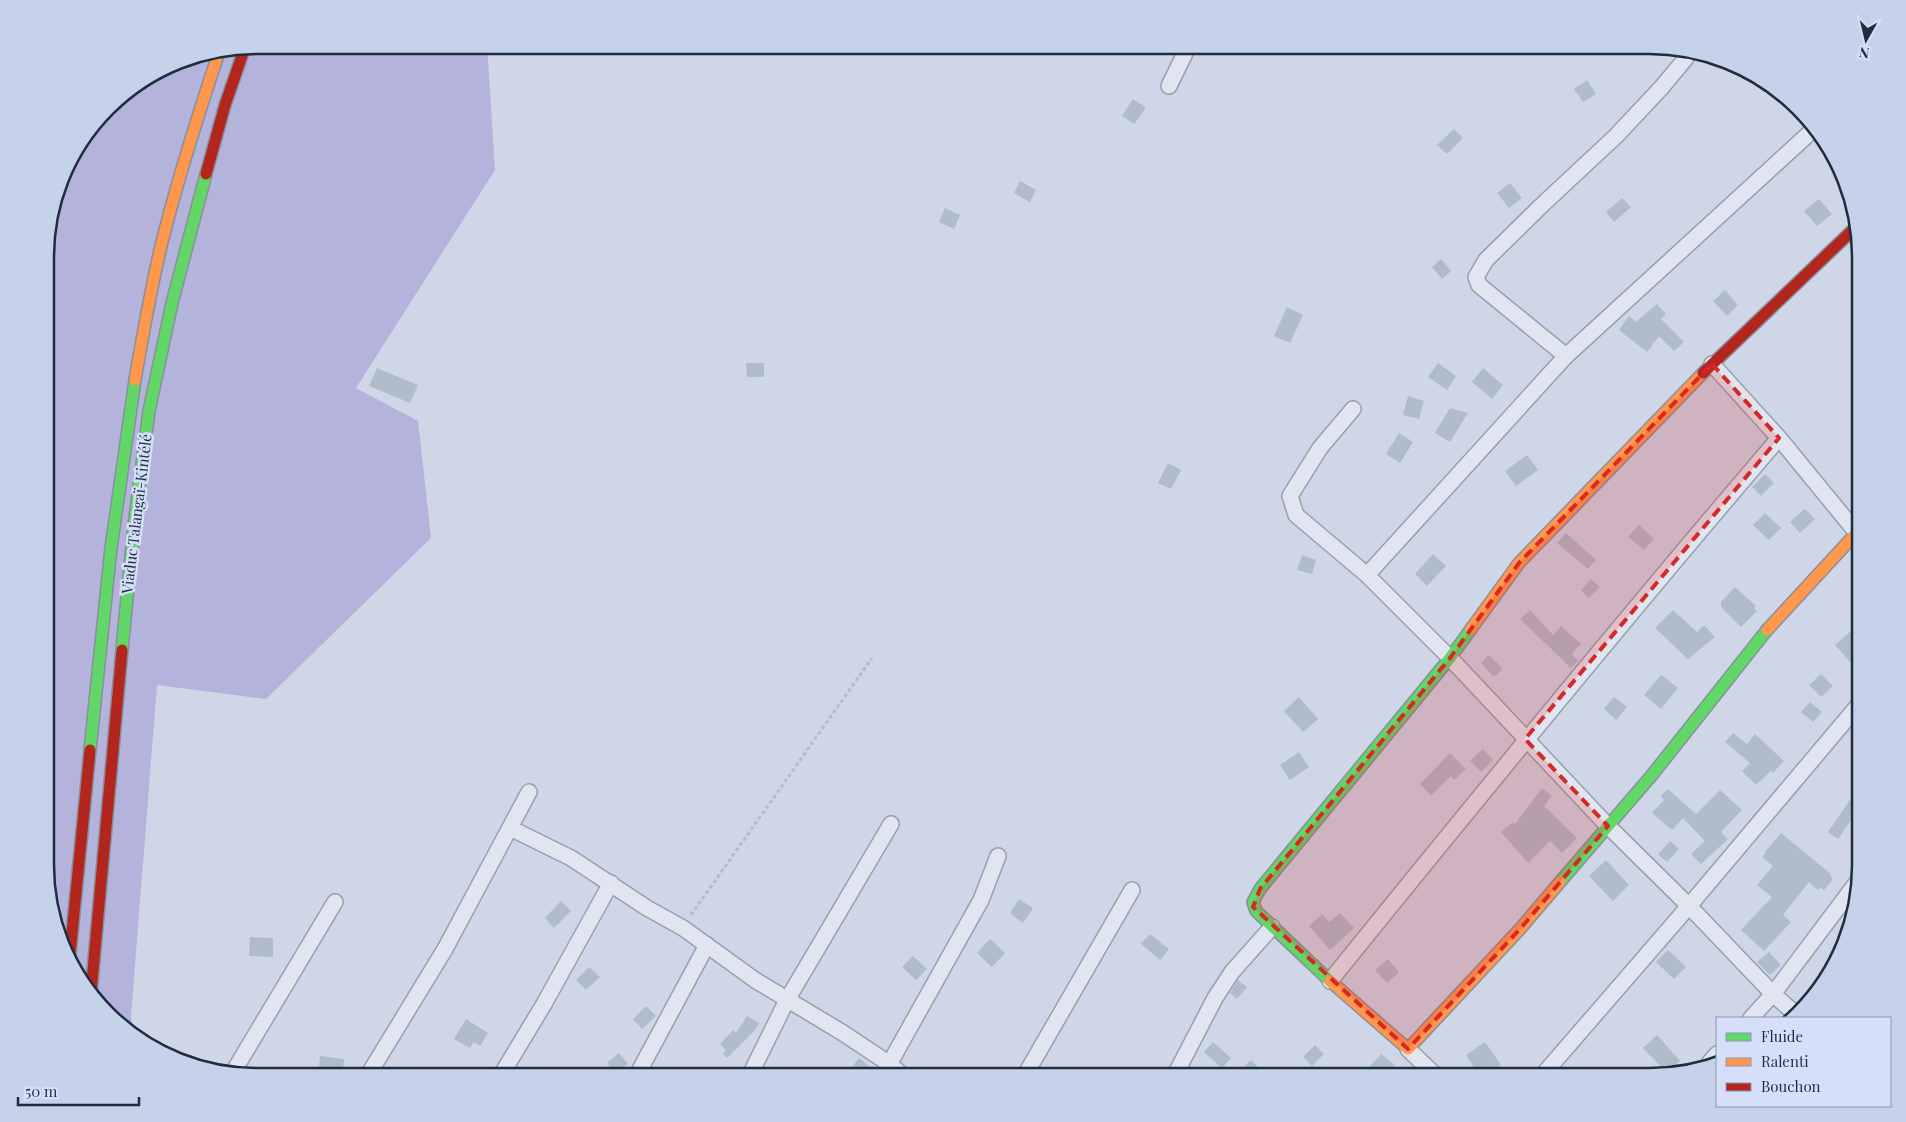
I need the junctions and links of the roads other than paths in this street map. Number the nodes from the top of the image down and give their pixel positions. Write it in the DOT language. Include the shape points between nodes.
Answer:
graph roads {
  1 [pos="243,54"];
  2 [pos="1185,54"];
  3 [pos="217,58"];
  4 [pos="1686,58"];
  5 [pos="1169,86"];
  6 [pos="1810,133"];
  7 [pos="1851,232"];
  8 [pos="1566,356"];
  9 [pos="1712,364"];
  10 [pos="1353,409"];
  11 [pos="1779,438"];
  12 [pos="1852,525"];
  13 [pos="1852,540"];
  14 [pos="1367,575"];
  15 [pos="1450,658"];
  16 [pos="1852,712"];
  17 [pos="1525,739"];
  18 [pos="529,792"];
  19 [pos="891,824"];
  20 [pos="1608,826"];
  21 [pos="510,828"];
  22 [pos="998,856"];
  23 [pos="611,883"];
  24 [pos="1851,889"];
  25 [pos="1132,890"];
  26 [pos="335,902"];
  27 [pos="1689,906"];
  28 [pos="1272,927"];
  29 [pos="707,945"];
  30 [pos="71,946"];
  31 [pos="1330,981"];
  32 [pos="92,983"];
  33 [pos="1774,994"];
  34 [pos="787,1000"];
  35 [pos="1792,1010"];
  36 [pos="1752,1017"];
  37 [pos="1408,1050"];
  38 [pos="888,1063"];
  39 [pos="236,1067"];
  40 [pos="372,1068"];
  41 [pos="505,1068"];
  42 [pos="641,1068"];
  43 [pos="753,1068"];
  44 [pos="886,1068"];
  45 [pos="894,1068"];
  46 [pos="1029,1068"];
  47 [pos="1179,1068"];
  48 [pos="1427,1068"];
  49 [pos="1549,1068"];
  1 -- 32 [label="main road, Viaduc Talangaï-Kintélé" via="195,212 149,411 134,525"];
  2 -- 5 [label="street"];
  3 -- 30 [label="main road, Viaduc Talangaï-Kintélé" via="203,98 148,303 130,407 104,594"];
  4 -- 8 [label="street" via="1616,136 1486,260 1476,277 1480,285"];
  6 -- 8 [label="street"];
  7 -- 9 [label="main road"];
  8 -- 14 [label="street"];
  9 -- 11 [label="street"];
  9 -- 15 [label="main road" via="1519,564"];
  10 -- 14 [label="street" via="1320,448 1290,496 1296,515"];
  11 -- 12 [label="street"];
  11 -- 17 [label="street"];
  13 -- 20 [label="main road" via="1775,620 1652,776"];
  14 -- 15 [label="street"];
  15 -- 17 [label="street"];
  15 -- 28 [label="main road" via="1255,896 1253,907"];
  16 -- 27 [label="street"];
  17 -- 20 [label="street"];
  17 -- 31 [label="street"];
  18 -- 21 [label="street"];
  19 -- 34 [label="street"];
  20 -- 27 [label="street"];
  20 -- 37 [label="main road" via="1520,929"];
  21 -- 23 [label="street" via="571,858"];
  21 -- 40 [label="street" via="445,949"];
  22 -- 38 [label="street" via="981,900"];
  23 -- 29 [label="street"];
  23 -- 41 [label="street"];
  24 -- 33 [label="street"];
  25 -- 46 [label="street"];
  26 -- 39 [label="street"];
  27 -- 33 [label="street"];
  27 -- 49 [label="street"];
  28 -- 31 [label="main road"];
  28 -- 47 [label="street" via="1232,972"];
  29 -- 34 [label="street"];
  29 -- 42 [label="street"];
  31 -- 37 [label="main road"];
  33 -- 35 [label="street"];
  33 -- 36 [label="street"];
  34 -- 38 [label="street" via="844,1032"];
  34 -- 43 [label="street"];
  37 -- 48 [label="street"];
  38 -- 44 [label="street"];
  38 -- 45 [label="street"];
}
